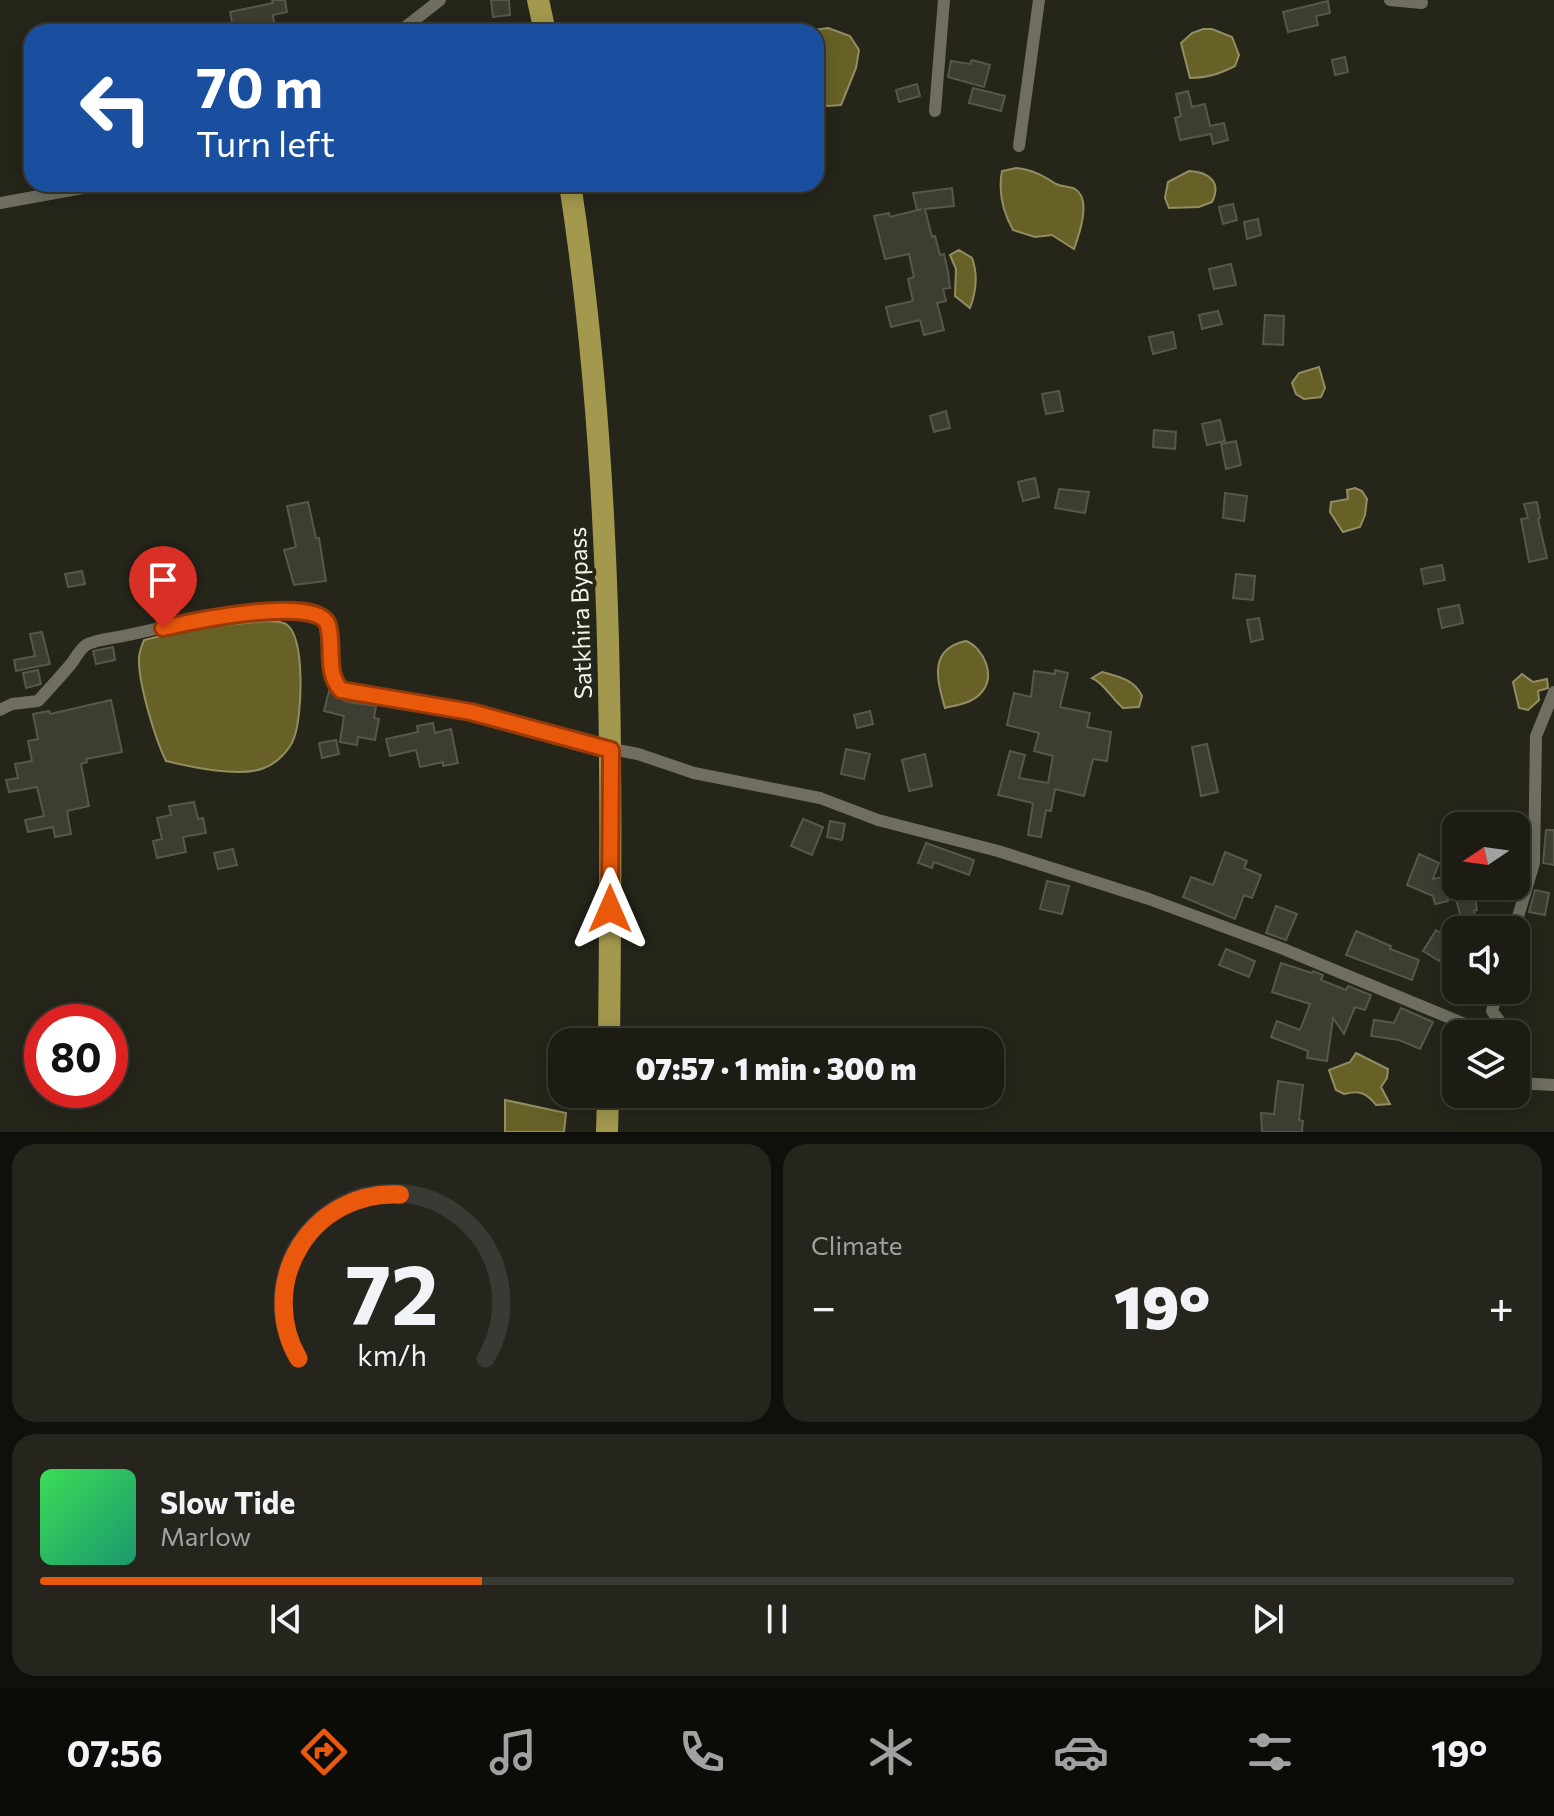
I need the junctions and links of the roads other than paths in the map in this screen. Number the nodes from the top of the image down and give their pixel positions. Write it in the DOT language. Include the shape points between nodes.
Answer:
graph roads {
  1 [pos="440,0"];
  2 [pos="538,0"];
  3 [pos="944,0"];
  4 [pos="1039,0"];
  5 [pos="1390,0"];
  6 [pos="1422,3"];
  7 [pos="409,24"];
  8 [pos="543,24"];
  9 [pos="935,111"];
  10 [pos="1019,146"];
  11 [pos="61,192"];
  12 [pos="571,192"];
  13 [pos="0,203"];
  14 [pos="1554,692"];
  15 [pos="0,710"];
  16 [pos="611,750"];
  17 [pos="1518,916"];
  18 [pos="1455,1020"];
  19 [pos="609,1028"];
  20 [pos="1530,1084"];
  21 [pos="1554,1085"];
  22 [pos="608,1108"];
  23 [pos="607,1132"];
  1 -- 7 [label="street"];
  2 -- 8 [label="highway"];
  3 -- 9 [label="street"];
  4 -- 10 [label="street"];
  5 -- 6 [label="street"];
  11 -- 13 [label="street"];
  12 -- 16 [label="highway, Satkhira Bypass" via="601,458"];
  14 -- 17 [label="street" via="1536,736 1534,863"];
  15 -- 16 [label="street" via="38,701 87,644 213,617 298,611 326,620 331,670 341,690 471,712"];
  16 -- 18 [label="street" via="820,798 878,820 1149,899"];
  16 -- 19 [label="highway, Satkhira Bypass"];
  20 -- 21 [label="street"];
  22 -- 23 [label="highway"];
}
